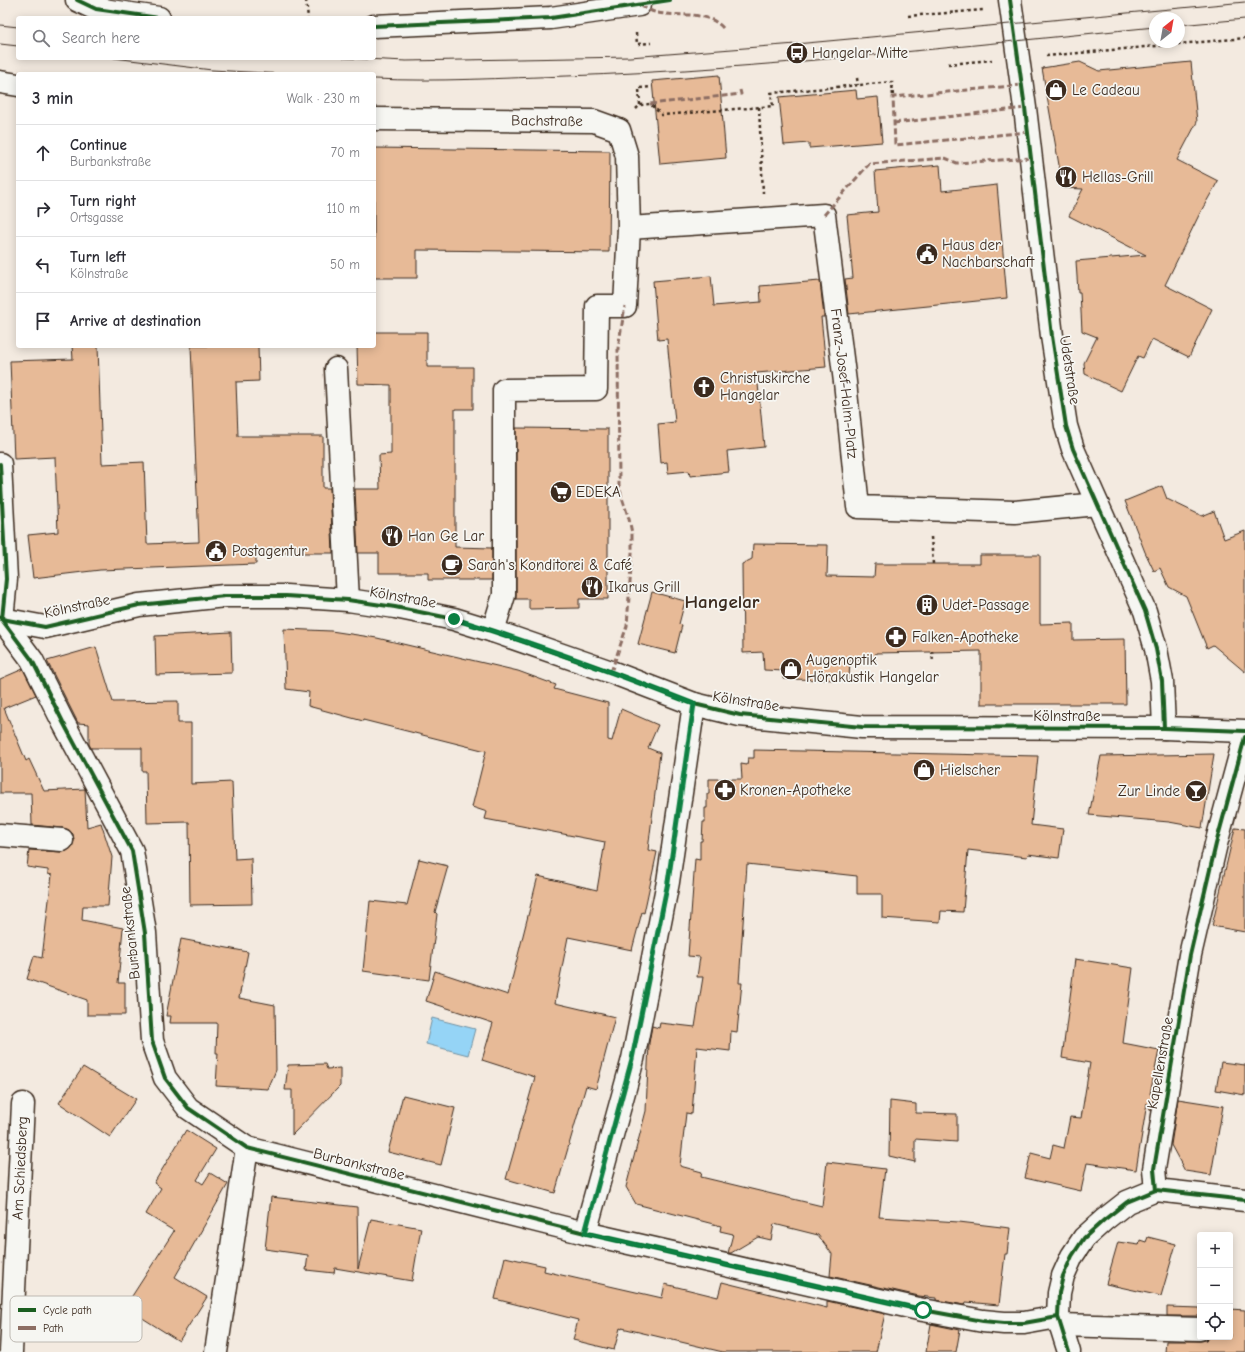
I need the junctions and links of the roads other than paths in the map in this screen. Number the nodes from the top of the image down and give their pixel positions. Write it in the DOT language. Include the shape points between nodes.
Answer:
graph roads {
  1 [pos="77,0"];
  2 [pos="1010,0"];
  3 [pos="639,5"];
  4 [pos="143,16"];
  5 [pos="376,26"];
  6 [pos="0,82"];
  7 [pos="16,85"];
  8 [pos="376,119"];
  9 [pos="629,228"];
  10 [pos="336,369"];
  11 [pos="0,464"];
  12 [pos="1097,504"];
  13 [pos="348,600"];
  14 [pos="1,619"];
  15 [pos="493,631"];
  16 [pos="694,704"];
  17 [pos="1164,728"];
  18 [pos="1245,731"];
  19 [pos="1245,737"];
  20 [pos="0,835"];
  21 [pos="62,840"];
  22 [pos="23,1104"];
  23 [pos="247,1148"];
  24 [pos="1156,1190"];
  25 [pos="1245,1200"];
  26 [pos="585,1233"];
  27 [pos="14,1296"];
  28 [pos="1059,1321"];
  29 [pos="1197,1329"];
  30 [pos="11,1342"];
  31 [pos="11,1352"];
  32 [pos="216,1352"];
  33 [pos="1069,1352"];
  1 -- 4 [label="street" via="96,10"];
  2 -- 12 [label="street, Udetstraße" via="1052,336 1066,426"];
  3 -- 5 [label="street" via="551,18"];
  6 -- 7 [label="street"];
  8 -- 9 [label="street, Bachstraße" via="594,121 619,130 627,156"];
  9 -- 12 [label="street, Franz-Josef-Halm-Platz" via="824,215 858,507 1015,512"];
  9 -- 15 [label="street" via="625,306 597,306 596,389 504,390 504,595"];
  10 -- 13 [label="street"];
  11 -- 14 [label="street" via="6,579"];
  12 -- 17 [label="street, Udetstraße" via="1145,611 1162,682"];
  13 -- 14 [label="street, Kölnstraße" via="225,596 139,605 45,628"];
  13 -- 15 [label="street, Kölnstraße" via="446,617"];
  14 -- 23 [label="street, Burbankstraße" via="32,660 132,851 145,933 152,1041 165,1078 188,1108"];
  15 -- 16 [label="street, Kölnstraße"];
  16 -- 17 [label="street, Kölnstraße" via="740,715 862,727"];
  16 -- 26 [label="street" via="668,882 634,1052"];
  17 -- 18 [label="street, Kölnstraße"];
  19 -- 24 [label="street, Kapellenstraße" via="1190,955 1154,1169"];
  20 -- 21 [label="street"];
  22 -- 27 [label="street, Am Schiedsberg"];
  23 -- 26 [label="street, Burbankstraße"];
  23 -- 32 [label="street"];
  24 -- 25 [label="street"];
  24 -- 28 [label="street" via="1128,1202 1084,1238 1063,1276 1059,1293"];
  26 -- 28 [label="street, Burbankstraße" via="983,1321"];
  28 -- 29 [label="street, Burbankstraße"];
  28 -- 33 [label="street"];
  30 -- 31 [label="street, Am Schiedsberg"];
}
